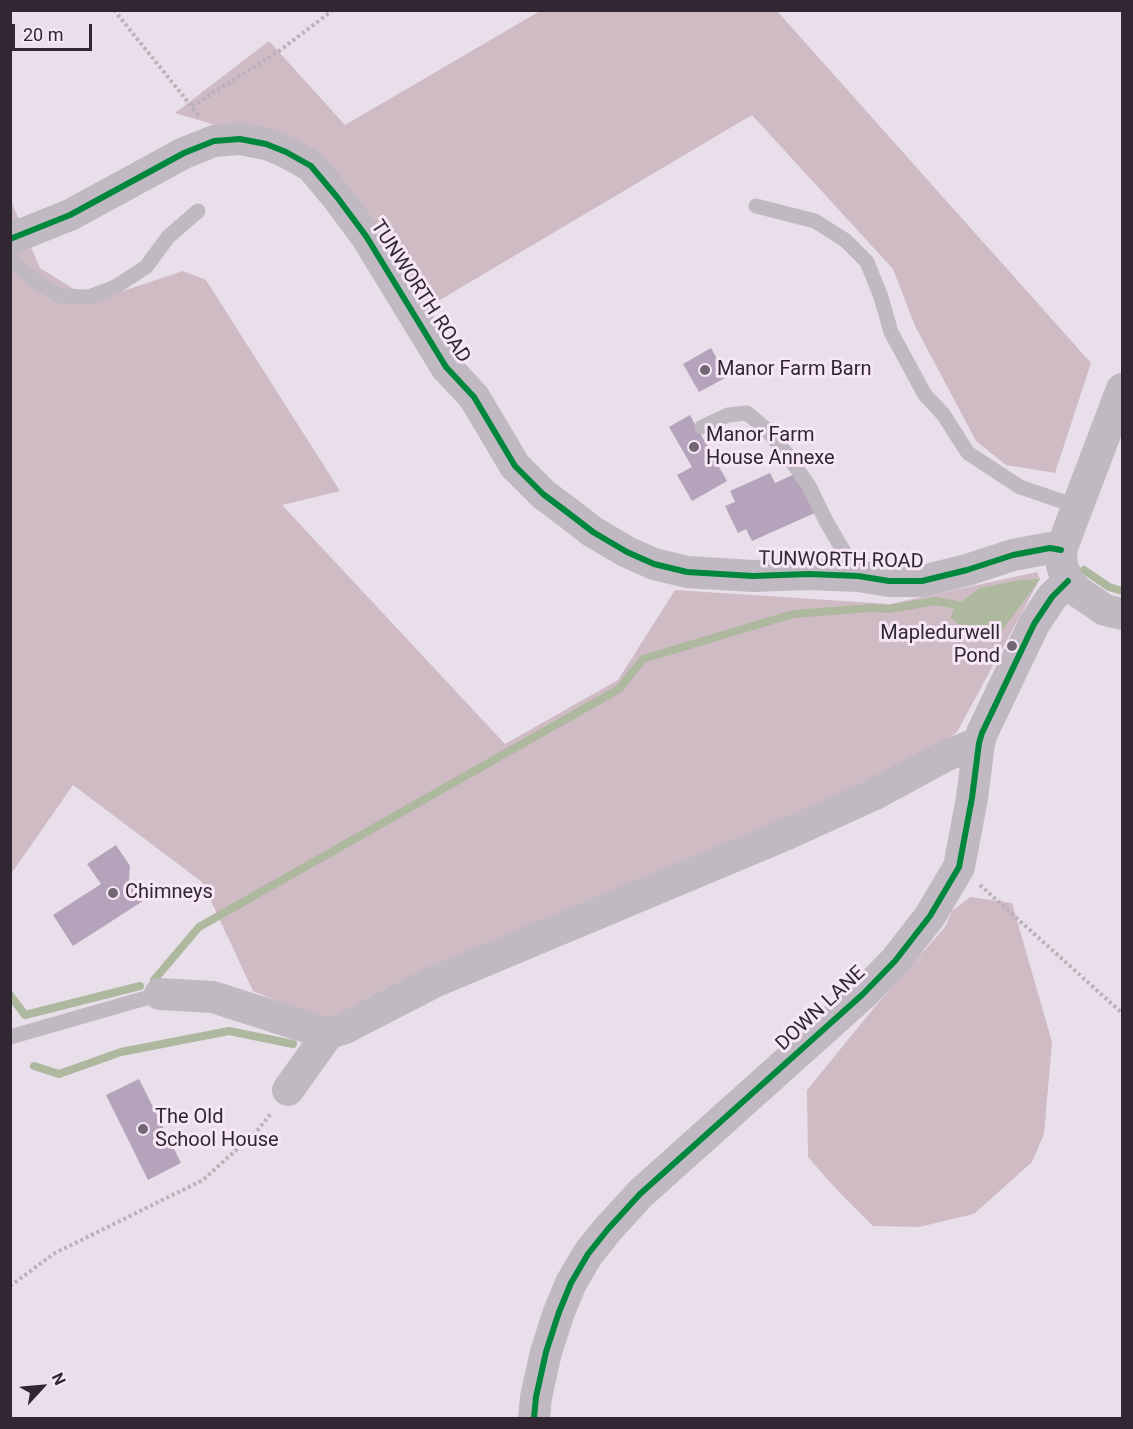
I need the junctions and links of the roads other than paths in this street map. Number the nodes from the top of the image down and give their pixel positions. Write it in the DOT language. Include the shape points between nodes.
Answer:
graph roads {
  1 [pos="756,206"];
  2 [pos="198,211"];
  3 [pos="10,239"];
  4 [pos="10,258"];
  5 [pos="1122,389"];
  6 [pos="702,427"];
  7 [pos="1076,506"];
  8 [pos="1060,550"];
  9 [pos="858,576"];
  10 [pos="1068,581"];
  11 [pos="1122,614"];
  12 [pos="979,743"];
  13 [pos="160,994"];
  14 [pos="328,1034"];
  15 [pos="10,1037"];
  16 [pos="288,1090"];
  17 [pos="534,1419"];
  1 -- 7 [label="lane" via="815,221 845,240 867,262 891,332 925,394 969,453 1020,487"];
  2 -- 4 [label="lane" via="168,237 146,267 115,287 89,297 60,296 34,281"];
  3 -- 9 [label="street, TUNWORTH ROAD" via="70,215 184,153 214,141 240,139 266,144 311,166 366,236 446,367 474,397 515,466 543,494 593,532 654,564 687,572"];
  5 -- 7 [label="street"];
  6 -- 9 [label="lane" via="728,415 747,413 765,428 809,486"];
  7 -- 8 [label="street"];
  8 -- 9 [label="street, TUNWORTH ROAD" via="1050,548 1012,555 922,581"];
  8 -- 10 [label="street"];
  10 -- 11 [label="street" via="1105,610"];
  10 -- 12 [label="street, DOWN LANE" via="1034,624"];
  12 -- 14 [label="street" via="946,755 797,830 434,982"];
  12 -- 17 [label="street, DOWN LANE" via="959,867 930,916 863,994 640,1194 588,1254 571,1282 549,1342"];
  13 -- 14 [label="street" via="213,997"];
  13 -- 15 [label="lane"];
  14 -- 16 [label="street"];
}
